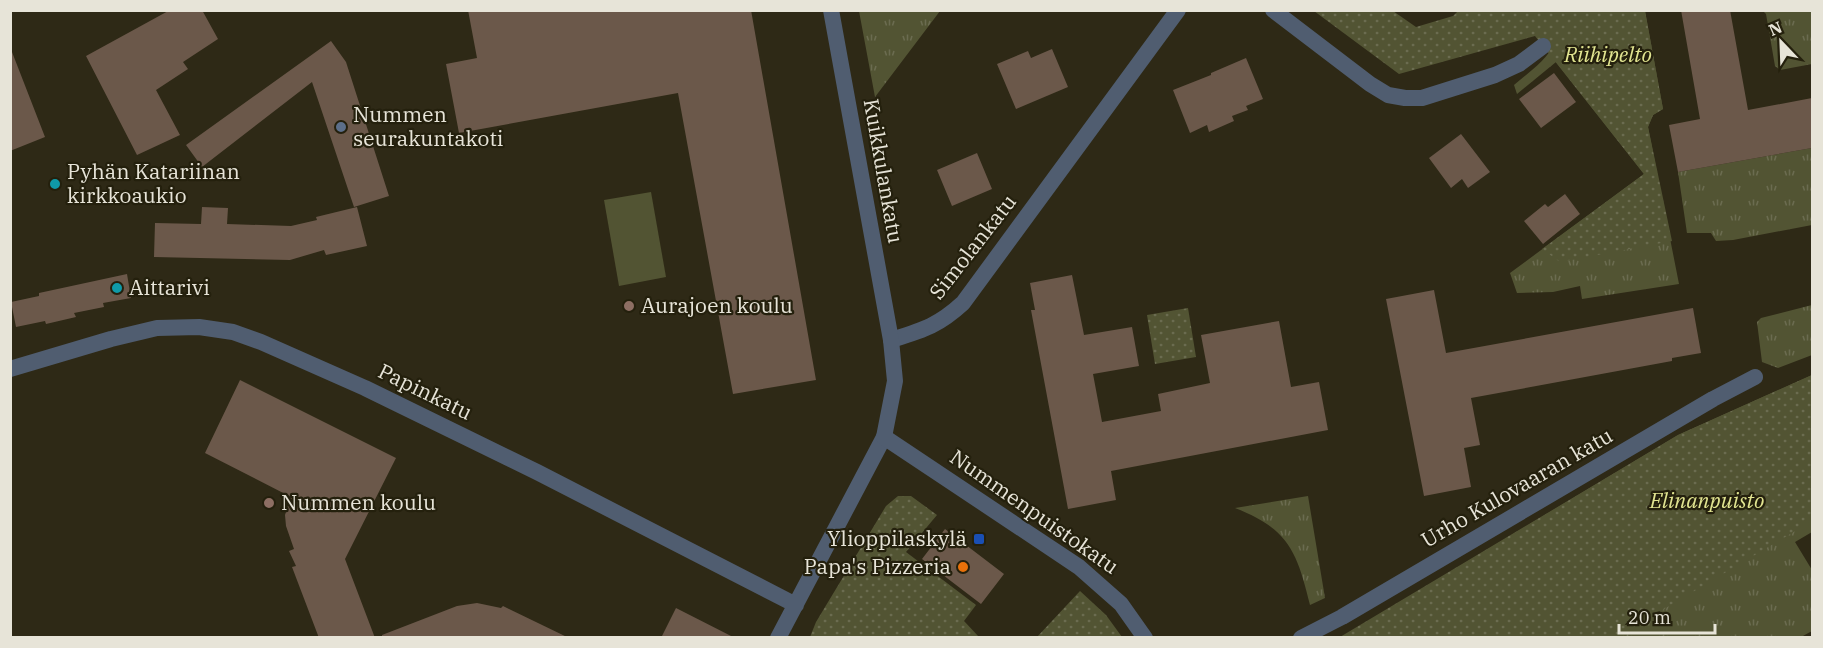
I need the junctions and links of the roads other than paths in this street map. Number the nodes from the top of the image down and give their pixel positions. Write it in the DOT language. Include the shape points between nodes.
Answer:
graph roads {
  1 [pos="831,10"];
  2 [pos="1178,10"];
  3 [pos="1273,10"];
  4 [pos="1543,46"];
  5 [pos="891,340"];
  6 [pos="10,369"];
  7 [pos="1755,377"];
  8 [pos="884,437"];
  9 [pos="796,605"];
  10 [pos="778,638"];
  11 [pos="1145,638"];
  12 [pos="1301,638"];
  1 -- 5 [label="street, Kuikkulankatu"];
  2 -- 5 [label="street, Simolankatu" via="963,303 944,320"];
  3 -- 4 [label="street" via="1370,84 1388,95 1405,98 1422,98 1495,75"];
  5 -- 8 [label="street" via="895,381"];
  6 -- 9 [label="street, Papinkatu" via="157,328 199,327 232,332 376,393"];
  7 -- 12 [label="street, Urho Kulovaaran katu"];
  8 -- 9 [label="street"];
  8 -- 11 [label="street, Nummenpuistokatu" via="1079,567 1122,604"];
  9 -- 10 [label="street"];
}
